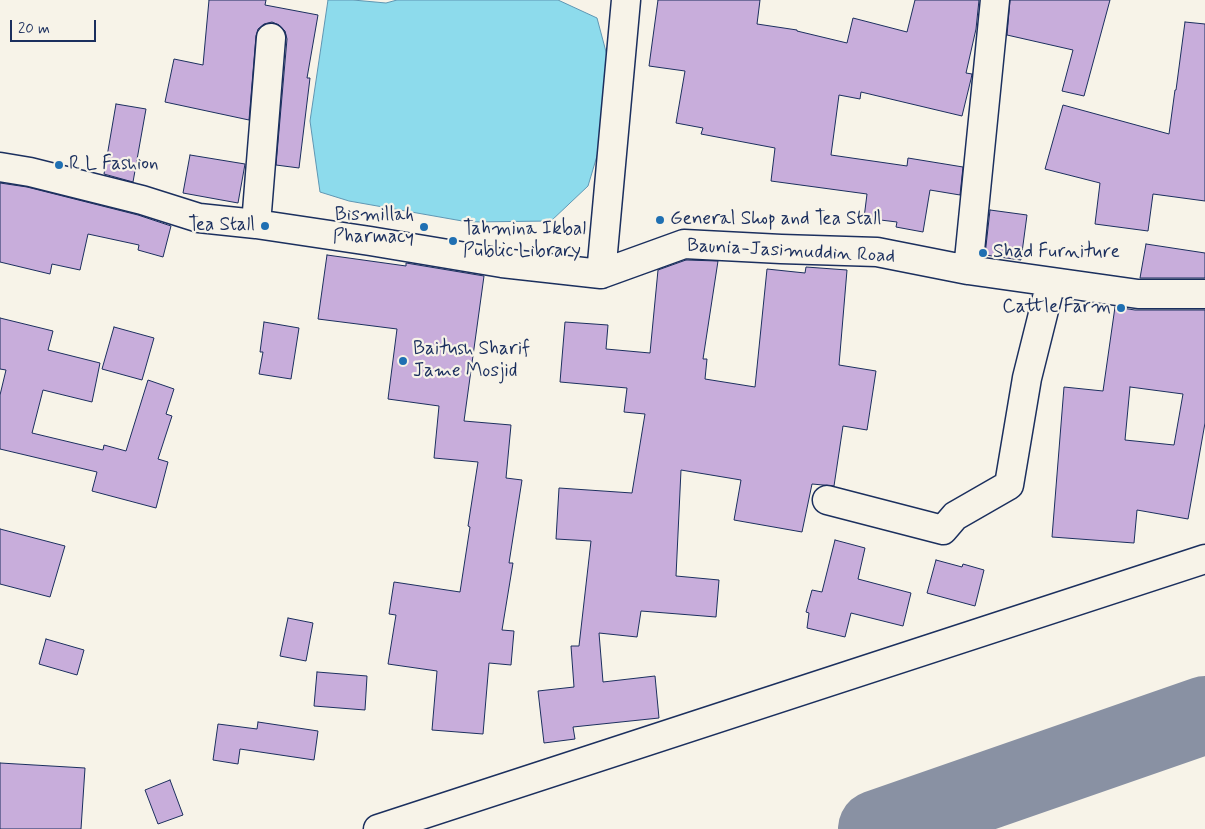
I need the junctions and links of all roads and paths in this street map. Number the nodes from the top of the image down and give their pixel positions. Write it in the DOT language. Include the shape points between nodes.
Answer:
graph roads {
  1 [pos="626,0"];
  2 [pos="995,0"];
  3 [pos="271,38"];
  4 [pos="0,167"];
  5 [pos="256,224"];
  6 [pos="968,270"];
  7 [pos="601,274"];
  8 [pos="1051,282"];
  9 [pos="1205,294"];
  10 [pos="827,500"];
  11 [pos="1205,559"];
  12 [pos="378,829"];
  1 -- 7 [label="street"];
  2 -- 6 [label="street"];
  3 -- 5 [label="street"];
  4 -- 5 [label="street, Baunia-Jasimuddin Road" via="132,197 199,218"];
  5 -- 7 [label="street, Baunia-Jasimuddin Road" via="502,263"];
  6 -- 7 [label="street, Baunia-Jasimuddin Road" via="877,252 684,244"];
  6 -- 8 [label="street, Baunia-Jasimuddin Road"];
  8 -- 9 [label="street, Baunia-Jasimuddin Road" via="1138,294"];
  8 -- 10 [label="street" via="1027,378 1009,485 955,516 943,530"];
  11 -- 12 [label="street"];
}
